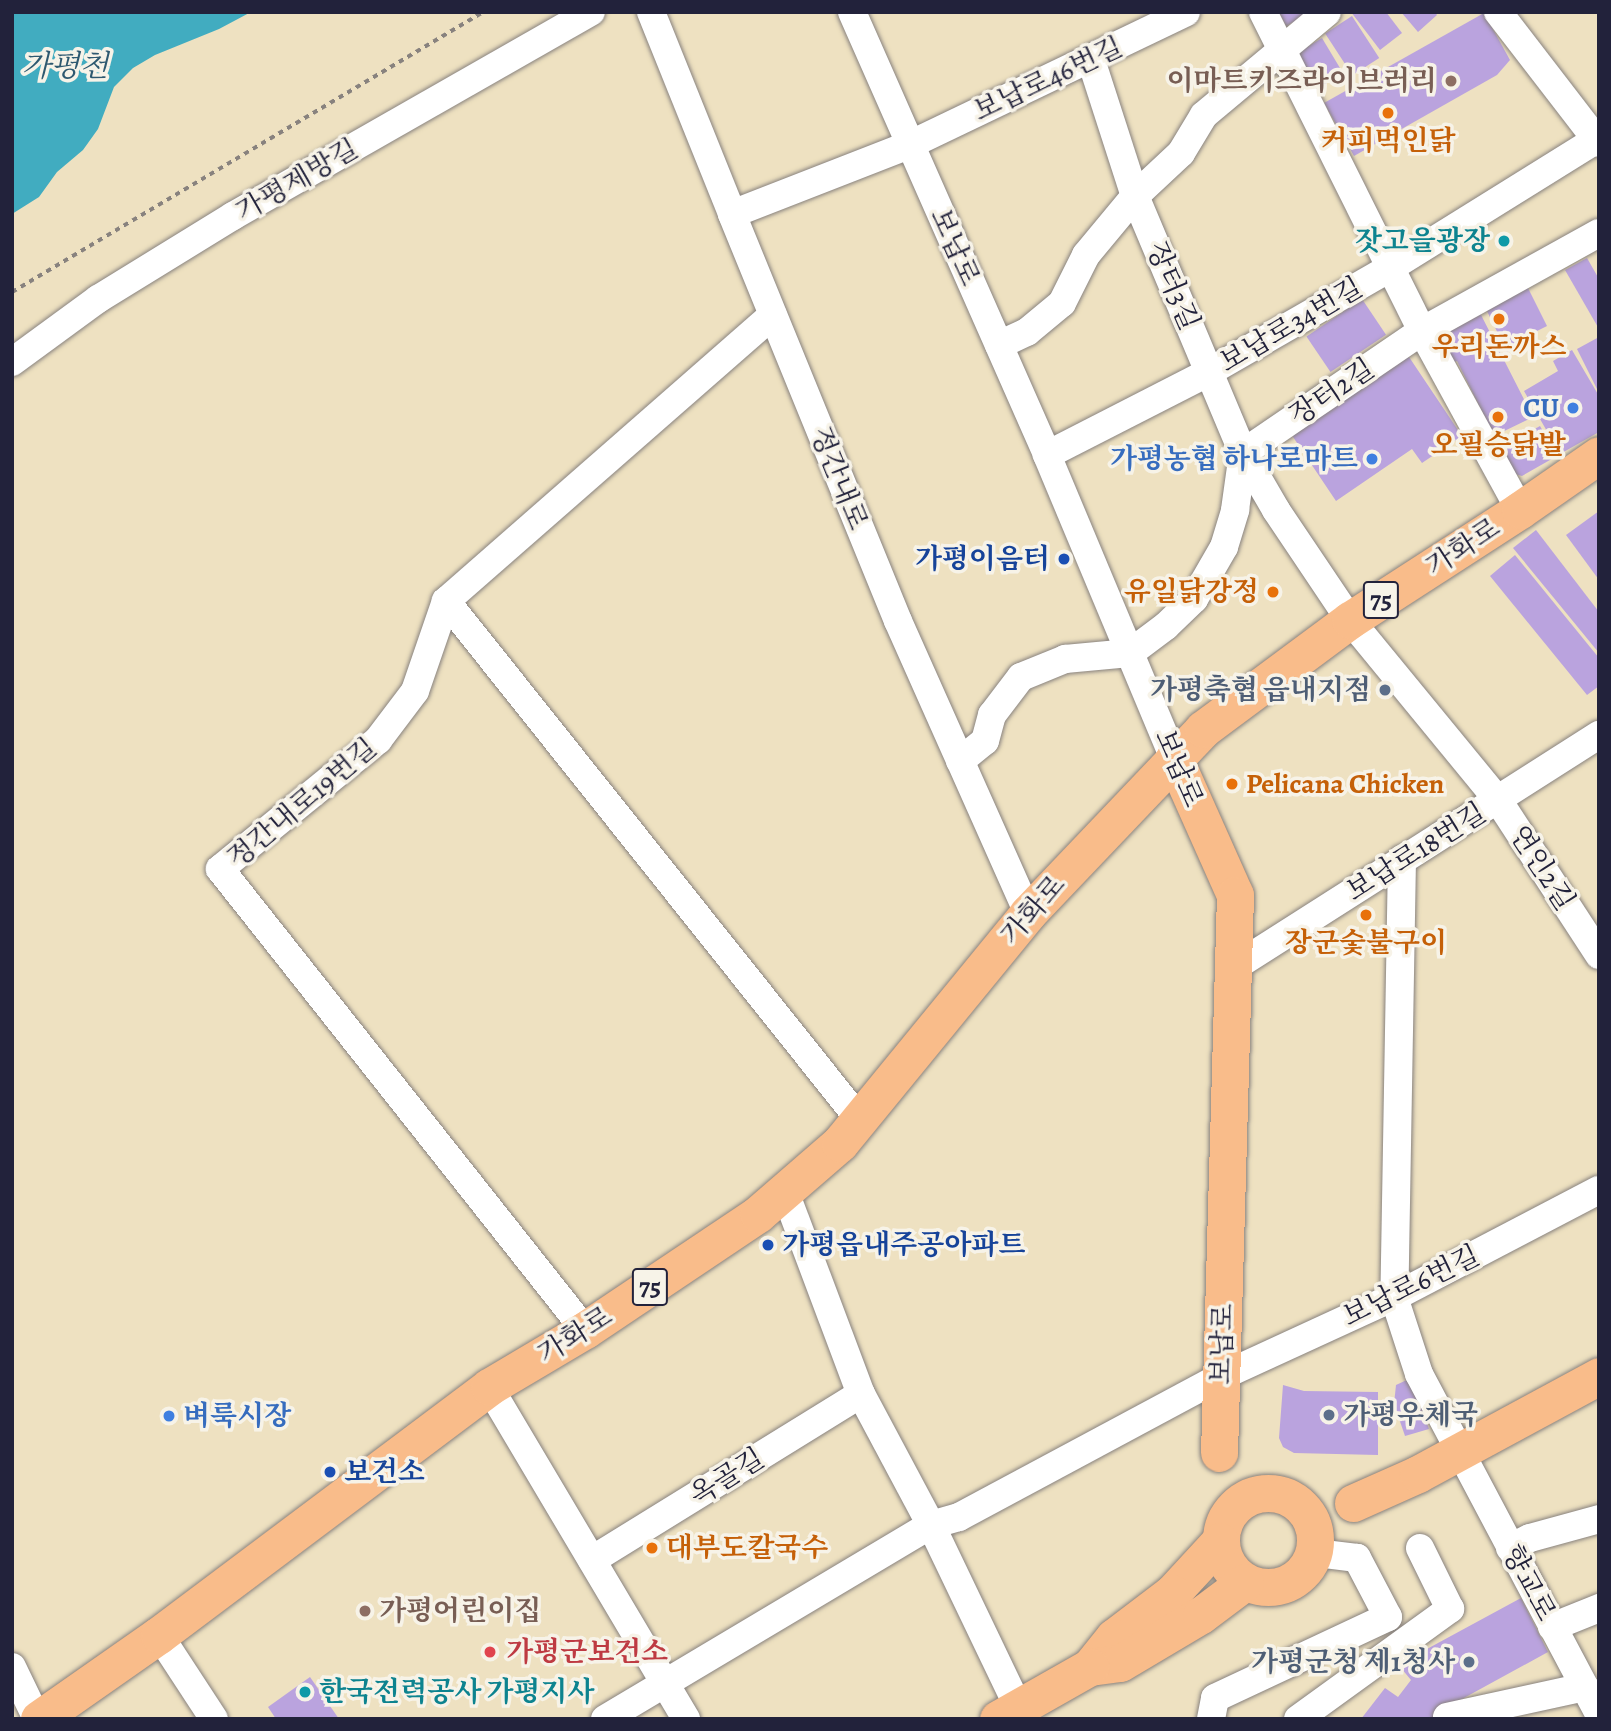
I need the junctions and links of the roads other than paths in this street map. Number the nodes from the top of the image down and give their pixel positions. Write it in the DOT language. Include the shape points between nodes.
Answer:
graph roads {
  1 [pos="591,12"];
  2 [pos="651,12"];
  3 [pos="852,12"];
  4 [pos="1186,12"];
  5 [pos="1263,12"];
  6 [pos="1327,12"];
  7 [pos="1498,12"];
  8 [pos="1283,52"];
  9 [pos="1091,60"];
  10 [pos="1598,140"];
  11 [pos="909,145"];
  12 [pos="1135,197"];
  13 [pos="732,215"];
  14 [pos="1599,233"];
  15 [pos="1390,268"];
  16 [pos="773,315"];
  17 [pos="1422,331"];
  18 [pos="999,345"];
  19 [pos="12,362"];
  20 [pos="1209,372"];
  21 [pos="1243,453"];
  22 [pos="1047,455"];
  23 [pos="1599,455"];
  24 [pos="1520,510"];
  25 [pos="446,601"];
  26 [pos="1350,620"];
  27 [pos="1130,653"];
  28 [pos="1599,735"];
  29 [pos="1174,758"];
  30 [pos="960,761"];
  31 [pos="1498,800"];
  32 [pos="1402,859"];
  33 [pos="1028,913"];
  34 [pos="1599,955"];
  35 [pos="1233,968"];
  36 [pos="859,1119"];
  37 [pos="1599,1190"];
  38 [pos="785,1192"];
  39 [pos="1394,1297"];
  40 [pos="585,1330"];
  41 [pos="1599,1376"];
  42 [pos="1220,1377"];
  43 [pos="489,1387"];
  44 [pos="861,1394"];
  45 [pos="1219,1453"];
  46 [pos="1459,1453"];
  47 [pos="1247,1497"];
  48 [pos="1290,1497"];
  49 [pos="1353,1503"];
  50 [pos="1599,1518"];
  51 [pos="931,1525"];
  52 [pos="1221,1535"];
  53 [pos="1420,1548"];
  54 [pos="1510,1548"];
  55 [pos="592,1560"];
  56 [pos="1313,1561"];
  57 [pos="1245,1582"];
  58 [pos="1599,1608"];
  59 [pos="1388,1617"];
  60 [pos="1552,1627"];
  61 [pos="159,1634"];
  62 [pos="1402,1643"];
  63 [pos="12,1667"];
  64 [pos="1090,1667"];
  65 [pos="666,1682"];
  66 [pos="1584,1687"];
  67 [pos="1599,1714"];
  68 [pos="1013,1715"];
  69 [pos="1447,1717"];
  70 [pos="38,1719"];
  71 [pos="214,1719"];
  72 [pos="606,1719"];
  73 [pos="686,1719"];
  74 [pos="1211,1719"];
  75 [pos="1298,1719"];
  1 -- 19 [label="street, 가평제방길" via="233,216 98,299"];
  2 -- 13 [label="street, 정간내로"];
  3 -- 11 [label="street, 보납로"];
  4 -- 9 [label="street, 보납로46번길"];
  5 -- 8 [label="street"];
  6 -- 8 [label="street"];
  7 -- 10 [label="street"];
  8 -- 12 [label="street, 장터3길" via="1204,115 1181,152"];
  8 -- 15 [label="street"];
  9 -- 11 [label="street, 보납로46번길"];
  9 -- 12 [label="street, 장터3길"];
  10 -- 15 [label="street, 보납로34번길"];
  11 -- 13 [label="street"];
  11 -- 18 [label="street, 보납로"];
  12 -- 18 [label="street, 장터3길" via="1086,255 1062,303 1027,332"];
  12 -- 20 [label="street, 장터3길"];
  13 -- 16 [label="street, 정간내로"];
  14 -- 17 [label="street, 장터2길"];
  15 -- 17 [label="street"];
  15 -- 20 [label="street, 보납로34번길"];
  16 -- 25 [label="street, 정간내로19번길"];
  16 -- 30 [label="street, 정간내로"];
  17 -- 21 [label="street, 장터2길"];
  17 -- 24 [label="street"];
  18 -- 22 [label="street, 보납로"];
  20 -- 21 [label="street, 장터3길"];
  20 -- 22 [label="street, 보납로34번길"];
  21 -- 26 [label="street, 장터3길"];
  21 -- 27 [label="street" via="1235,510 1216,566 1194,599"];
  22 -- 27 [label="street, 보납로"];
  23 -- 24 [label="main road, 가화로 / 75"];
  24 -- 26 [label="main road, 가화로 / 75"];
  25 -- 36 [label="street"];
  25 -- 40 [label="street, 정간내로19번길" via="415,691 378,740 220,869"];
  26 -- 29 [label="main road, 가화로 / 75" via="1203,729"];
  26 -- 31 [label="street, 연인2길"];
  27 -- 29 [label="street, 보납로"];
  27 -- 30 [label="street" via="1065,659 1021,677 992,715 985,741"];
  28 -- 31 [label="street, 보납로18번길"];
  29 -- 33 [label="main road, 가화로 / 75"];
  29 -- 35 [label="main road, 보납로" via="1235,895"];
  30 -- 33 [label="street, 정간내로"];
  31 -- 32 [label="street, 보납로18번길"];
  31 -- 34 [label="street, 연인2길"];
  32 -- 35 [label="street, 보납로18번길"];
  32 -- 39 [label="street, 향교로"];
  33 -- 36 [label="main road, 가화로 / 75"];
  35 -- 42 [label="main road, 보납로"];
  36 -- 38 [label="main road, 가화로 / 75" via="840,1143"];
  37 -- 39 [label="street, 보납로6번길"];
  38 -- 40 [label="main road, 가화로 / 75"];
  38 -- 44 [label="street"];
  39 -- 42 [label="street, 보납로6번길"];
  39 -- 46 [label="street, 향교로" via="1419,1374"];
  40 -- 43 [label="main road, 가화로 / 75"];
  41 -- 46 [label="main road"];
  42 -- 45 [label="main road, 보납로"];
  42 -- 51 [label="street, 보납로6번길" via="959,1517"];
  43 -- 55 [label="street"];
  43 -- 61 [label="main road, 가화로 / 75"];
  44 -- 51 [label="street"];
  44 -- 55 [label="street, 옥골길"];
  45 -- 47 [label="main road"];
  45 -- 52 [label="main road, 보납로"];
  46 -- 49 [label="main road"];
  46 -- 54 [label="street, 향교로"];
  47 -- 48 [label="main road" via="1261,1492"];
  47 -- 52 [label="main road" via="1236,1505"];
  48 -- 49 [label="main road" via="1322,1504"];
  48 -- 56 [label="main road" via="1312,1521 1316,1537"];
  49 -- 56 [label="main road" via="1339,1531"];
  50 -- 54 [label="street"];
  51 -- 65 [label="street"];
  51 -- 68 [label="street"];
  52 -- 57 [label="main road" via="1227,1565"];
  52 -- 64 [label="main road" via="1172,1592 1114,1637"];
  53 -- 62 [label="street" via="1450,1609"];
  54 -- 60 [label="street, 향교로"];
  55 -- 65 [label="street"];
  56 -- 57 [label="main road" via="1279,1587"];
  56 -- 59 [label="street" via="1357,1558"];
  57 -- 64 [label="main road" via="1201,1615 1119,1663"];
  58 -- 60 [label="street"];
  59 -- 62 [label="street"];
  59 -- 74 [label="street" via="1215,1698"];
  60 -- 66 [label="street, 향교로"];
  61 -- 70 [label="main road, 가화로 / 75"];
  61 -- 71 [label="street"];
  62 -- 75 [label="street"];
  63 -- 70 [label="street"];
  64 -- 68 [label="main road"];
  65 -- 72 [label="street"];
  65 -- 73 [label="street"];
  66 -- 67 [label="street, 향교로"];
  66 -- 69 [label="street"];
}
